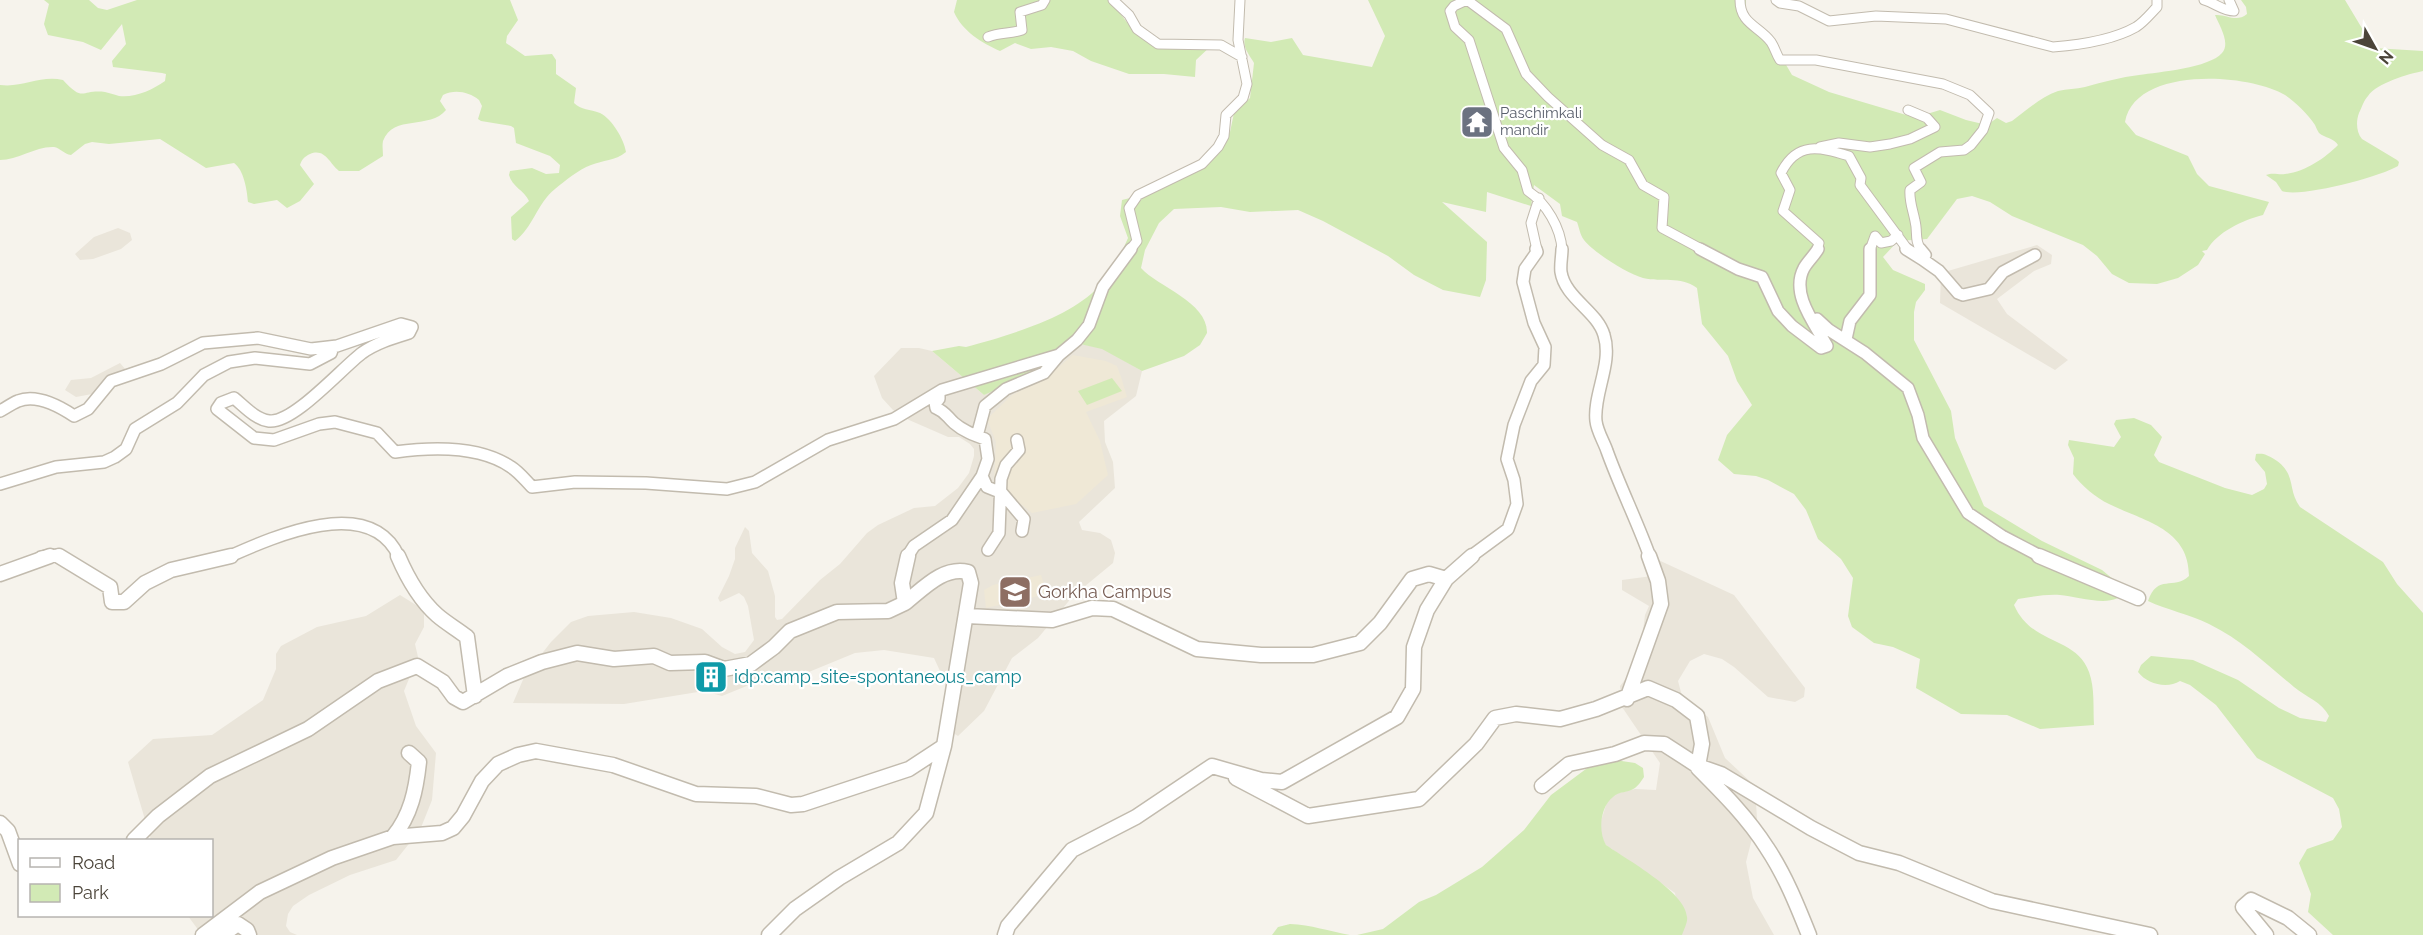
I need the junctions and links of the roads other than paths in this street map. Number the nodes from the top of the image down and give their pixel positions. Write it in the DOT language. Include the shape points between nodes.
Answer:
graph roads {
  1 [pos="1045,0"];
  2 [pos="1113,0"];
  3 [pos="1240,0"];
  4 [pos="1467,0"];
  5 [pos="1740,0"];
  6 [pos="1776,0"];
  7 [pos="2157,0"];
  8 [pos="2204,0"];
  9 [pos="2229,0"];
  10 [pos="988,37"];
  11 [pos="1242,57"];
  12 [pos="1908,110"];
  13 [pos="1813,149"];
  14 [pos="1539,198"];
  15 [pos="1898,235"];
  16 [pos="2035,255"];
  17 [pos="1922,259"];
  18 [pos="1809,313"];
  19 [pos="1846,339"];
  20 [pos="333,347"];
  21 [pos="1059,355"];
  22 [pos="939,392"];
  23 [pos="0,411"];
  24 [pos="977,436"];
  25 [pos="1017,440"];
  26 [pos="982,477"];
  27 [pos="0,484"];
  28 [pos="999,493"];
  29 [pos="1022,531"];
  30 [pos="988,550"];
  31 [pos="0,574"];
  32 [pos="1446,579"];
  33 [pos="2138,598"];
  34 [pos="905,603"];
  35 [pos="967,616"];
  36 [pos="475,696"];
  37 [pos="1628,696"];
  38 [pos="944,746"];
  39 [pos="409,753"];
  40 [pos="1694,763"];
  41 [pos="1212,766"];
  42 [pos="1542,786"];
  43 [pos="0,823"];
  44 [pos="393,837"];
  45 [pos="135,839"];
  46 [pos="18,858"];
  47 [pos="203,935"];
  48 [pos="222,935"];
  49 [pos="249,935"];
  50 [pos="769,935"];
  51 [pos="1005,935"];
  52 [pos="1809,935"];
  53 [pos="2150,935"];
  54 [pos="2266,935"];
  55 [pos="2309,935"];
  1 -- 10 [label="street" via="1042,5 1020,12 1022,30"];
  2 -- 11 [label="street" via="1137,29 1158,44 1221,45"];
  3 -- 11 [label="street" via="1238,40"];
  4 -- 14 [label="street" via="1450,11 1455,27 1469,40 1504,148 1522,170 1528,191"];
  4 -- 18 [label="street" via="1506,29 1526,74 1548,97 1602,145 1629,160 1643,186 1664,197 1662,228 1762,278 1778,311 1792,326 1821,348 1827,346"];
  5 -- 17 [label="street" via="1743,19 1771,41 1780,60 1816,60 1943,84 1970,95 1989,113 1983,130 1971,145 1964,150 1940,152 1914,168 1921,182 1910,190 1909,206"];
  6 -- 7 [label="street" via="1830,21 1875,16 1946,19 2053,47 2083,44 2138,26 2157,7"];
  8 -- 9 [label="street" via="2226,11 2234,10"];
  11 -- 21 [label="street" via="1247,84 1243,98 1226,115 1224,136 1218,147 1202,164 1138,195 1129,208 1137,241 1103,288 1089,325"];
  12 -- 13 [label="street" via="1926,116 1935,127 1890,144 1870,147 1839,143"];
  13 -- 15 [label="street" via="1849,156 1861,177 1860,185"];
  13 -- 18 [label="street" via="1788,157 1781,173 1790,190 1783,212 1820,243 1818,253 1803,267 1799,289"];
  14 -- 32 [label="street" via="1531,223 1537,252 1524,269 1523,282 1545,347 1544,365 1532,381 1514,426 1507,459 1517,504 1508,529"];
  14 -- 37 [label="street" via="1551,215 1562,246 1561,273 1605,337 1596,422 1658,581 1661,604"];
  15 -- 17 [label="street" via="1906,249"];
  15 -- 19 [label="street" via="1881,243 1875,236 1871,240 1870,295 1851,319"];
  16 -- 17 [label="street" via="2003,272 1989,289 1964,294 1958,293 1940,271"];
  18 -- 19 [label="street"];
  19 -- 33 [label="street" via="1908,388 1923,438 1968,513 2045,559"];
  20 -- 22 [label="street" via="401,324 412,327 409,333 362,352 290,414 273,422 260,418 234,398 217,409 254,438 274,440 335,422 377,433 395,452 440,448 470,452 509,466 532,487 575,482 727,489 755,482 828,440 894,419"];
  20 -- 23 [label="street" via="311,349 258,339 203,343 161,364 111,381 88,408 74,416 38,401 20,400"];
  20 -- 27 [label="street" via="332,353 310,364 255,358 229,362 204,375 177,403 135,429 126,450 115,457 104,462 56,467"];
  21 -- 22 [label="street"];
  21 -- 24 [label="street" via="1044,373 1006,389 985,406"];
  22 -- 24 [label="street" via="936,408"];
  24 -- 26 [label="street" via="985,439 988,447"];
  25 -- 28 [label="street" via="1019,450 1006,465"];
  26 -- 28 [label="street" via="987,488"];
  26 -- 34 [label="street" via="963,508 939,531 913,546 905,564 901,597"];
  28 -- 29 [label="street" via="1011,501 1024,519"];
  28 -- 30 [label="street" via="999,532"];
  31 -- 36 [label="street" via="42,557 58,555 110,587 112,602 124,602 145,583 171,570 227,558 322,523 370,527 395,549 410,583 437,615 467,637"];
  32 -- 35 [label="street" via="1430,574 1412,579 1360,643 1313,655 1197,649 1113,609 1092,608 1053,620"];
  32 -- 41 [label="street" via="1420,629 1414,647 1413,689 1397,717 1281,782"];
  34 -- 35 [label="street" via="950,571 961,569 968,572 971,583"];
  34 -- 36 [label="street" via="888,611 837,612 790,631 751,664 724,669 705,662 670,663 654,656 614,659 577,653 507,676"];
  35 -- 38 [label="street"];
  36 -- 45 [label="street" via="463,702 443,682 417,666 378,681 308,729 210,776"];
  37 -- 40 [label="street" via="1648,688 1676,700 1697,716 1702,744"];
  37 -- 41 [label="street" via="1596,710 1560,719 1516,714 1495,718 1476,744 1419,799 1308,816"];
  38 -- 44 [label="street" via="909,769 791,805 756,796 696,794 613,765 536,751 498,764 482,781 453,828 442,833"];
  38 -- 50 [label="street" via="926,813 898,843 795,909"];
  39 -- 44 [label="street" via="419,762 416,793 405,825"];
  40 -- 42 [label="street" via="1664,744 1644,743 1569,764"];
  40 -- 52 [label="street" via="1761,839 1790,890"];
  40 -- 53 [label="street" via="1721,774 1858,853 1899,863 1992,901"];
  41 -- 51 [label="street" via="1136,817 1072,850 1008,926"];
  43 -- 46 [label="street" via="8,831"];
  44 -- 47 [label="street" via="332,858 260,892"];
  48 -- 49 [label="street" via="238,924"];
  54 -- 55 [label="street" via="2242,907 2251,900 2288,918"];
}
